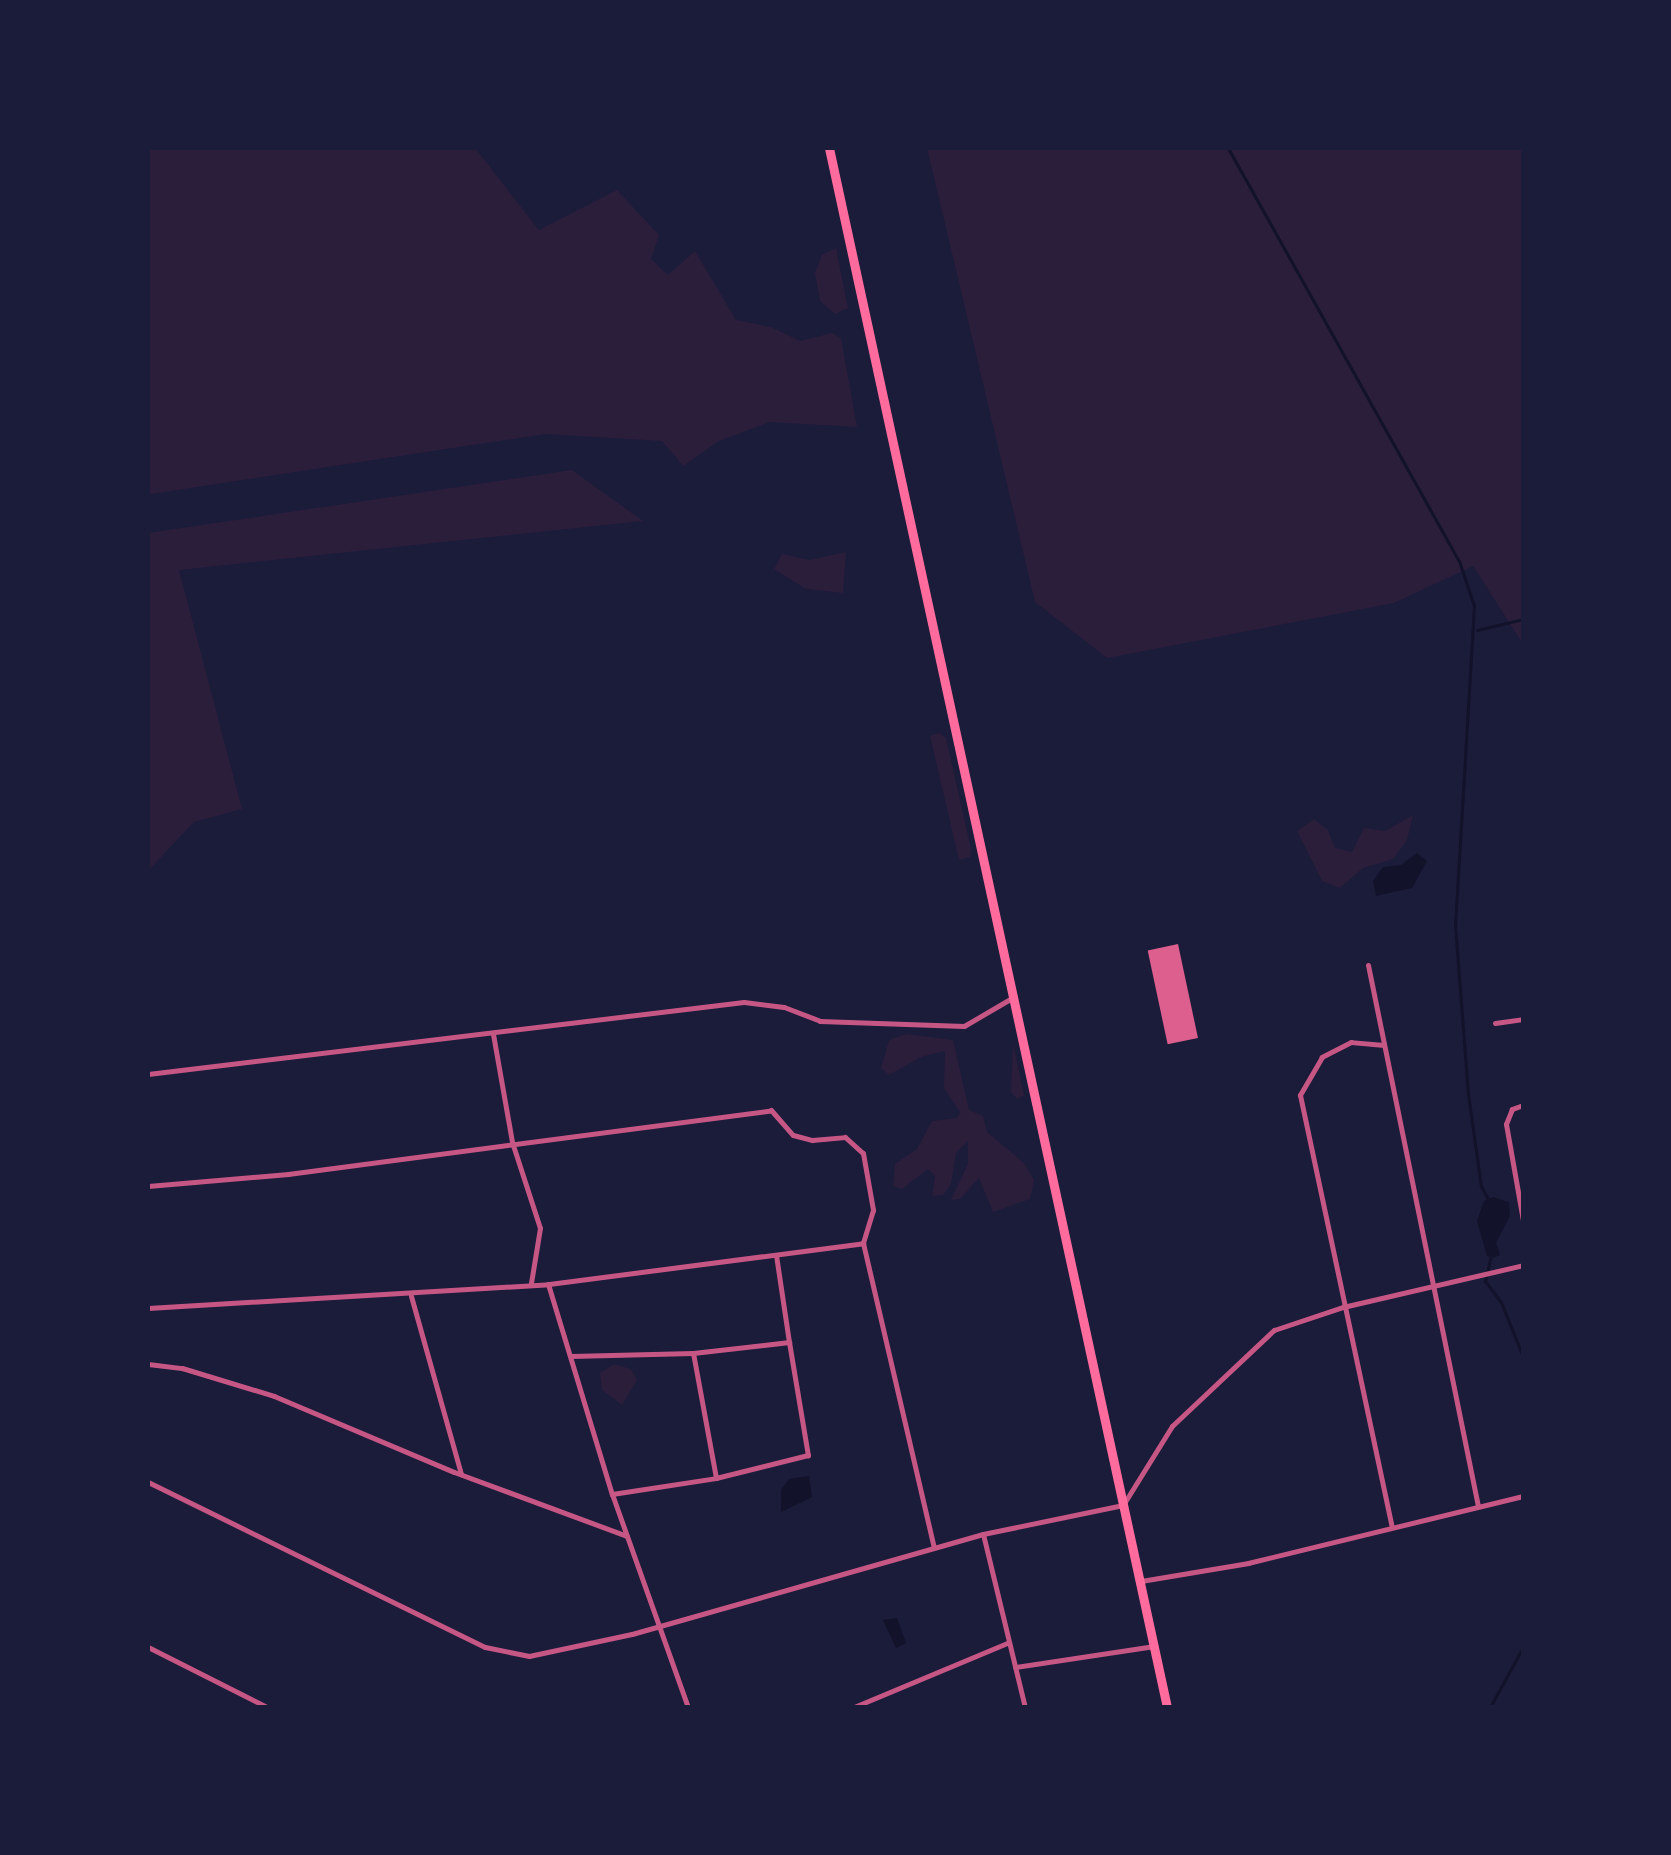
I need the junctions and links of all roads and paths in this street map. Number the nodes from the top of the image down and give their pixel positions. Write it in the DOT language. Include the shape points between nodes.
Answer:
graph roads {
  1 [pos="829,148"];
  2 [pos="1368,965"];
  3 [pos="1014,997"];
  4 [pos="1523,1019"];
  5 [pos="1495,1023"];
  6 [pos="493,1034"];
  7 [pos="1384,1045"];
  8 [pos="148,1074"];
  9 [pos="1523,1105"];
  10 [pos="512,1142"];
  11 [pos="148,1186"];
  12 [pos="1523,1220"];
  13 [pos="863,1243"];
  14 [pos="776,1255"];
  15 [pos="1523,1265"];
  16 [pos="531,1283"];
  17 [pos="549,1284"];
  18 [pos="1434,1285"];
  19 [pos="411,1296"];
  20 [pos="1343,1307"];
  21 [pos="148,1308"];
  22 [pos="789,1342"];
  23 [pos="693,1353"];
  24 [pos="571,1356"];
  25 [pos="148,1364"];
  26 [pos="461,1475"];
  27 [pos="716,1478"];
  28 [pos="148,1482"];
  29 [pos="612,1494"];
  30 [pos="1523,1496"];
  31 [pos="1123,1505"];
  32 [pos="1478,1506"];
  33 [pos="1392,1526"];
  34 [pos="983,1534"];
  35 [pos="627,1536"];
  36 [pos="934,1547"];
  37 [pos="1140,1581"];
  38 [pos="659,1624"];
  39 [pos="1007,1643"];
  40 [pos="1154,1646"];
  41 [pos="148,1647"];
  42 [pos="1015,1667"];
  43 [pos="267,1707"];
  44 [pos="688,1707"];
  45 [pos="854,1707"];
  46 [pos="1025,1707"];
  47 [pos="1167,1707"];
  1 -- 3 [label="main road"];
  2 -- 7 [label="street"];
  3 -- 6 [label="street" via="964,1026 820,1021 784,1007 744,1002"];
  3 -- 31 [label="main road"];
  4 -- 5 [label="street"];
  6 -- 8 [label="street"];
  6 -- 10 [label="street"];
  7 -- 18 [label="street"];
  7 -- 20 [label="street" via="1351,1042 1322,1057 1300,1095"];
  9 -- 12 [label="street" via="1512,1109 1506,1124"];
  10 -- 11 [label="street" via="288,1174"];
  10 -- 13 [label="street" via="771,1110 793,1135 812,1140 845,1137 863,1153 873,1210"];
  10 -- 16 [label="street" via="540,1228"];
  13 -- 14 [label="street"];
  13 -- 36 [label="street"];
  14 -- 17 [label="street"];
  14 -- 22 [label="street"];
  15 -- 18 [label="street"];
  16 -- 17 [label="street"];
  16 -- 19 [label="street"];
  17 -- 24 [label="street"];
  18 -- 20 [label="street"];
  18 -- 32 [label="street"];
  19 -- 21 [label="street"];
  19 -- 26 [label="street"];
  20 -- 31 [label="street" via="1274,1330 1172,1426"];
  20 -- 33 [label="street"];
  22 -- 23 [label="street"];
  22 -- 27 [label="street" via="808,1455"];
  23 -- 24 [label="street"];
  23 -- 27 [label="street"];
  24 -- 29 [label="street"];
  25 -- 26 [label="street" via="182,1368 274,1396"];
  26 -- 35 [label="street"];
  27 -- 29 [label="street"];
  28 -- 38 [label="street" via="485,1647 529,1656"];
  29 -- 35 [label="street"];
  30 -- 32 [label="street"];
  31 -- 34 [label="street"];
  31 -- 37 [label="main road"];
  32 -- 33 [label="street"];
  33 -- 37 [label="street" via="1248,1563"];
  34 -- 36 [label="street"];
  34 -- 39 [label="street"];
  35 -- 38 [label="street"];
  36 -- 38 [label="street"];
  37 -- 40 [label="main road"];
  38 -- 44 [label="street"];
  39 -- 42 [label="street"];
  39 -- 45 [label="street"];
  40 -- 42 [label="street"];
  40 -- 47 [label="main road"];
  41 -- 43 [label="street"];
  42 -- 46 [label="street"];
}
